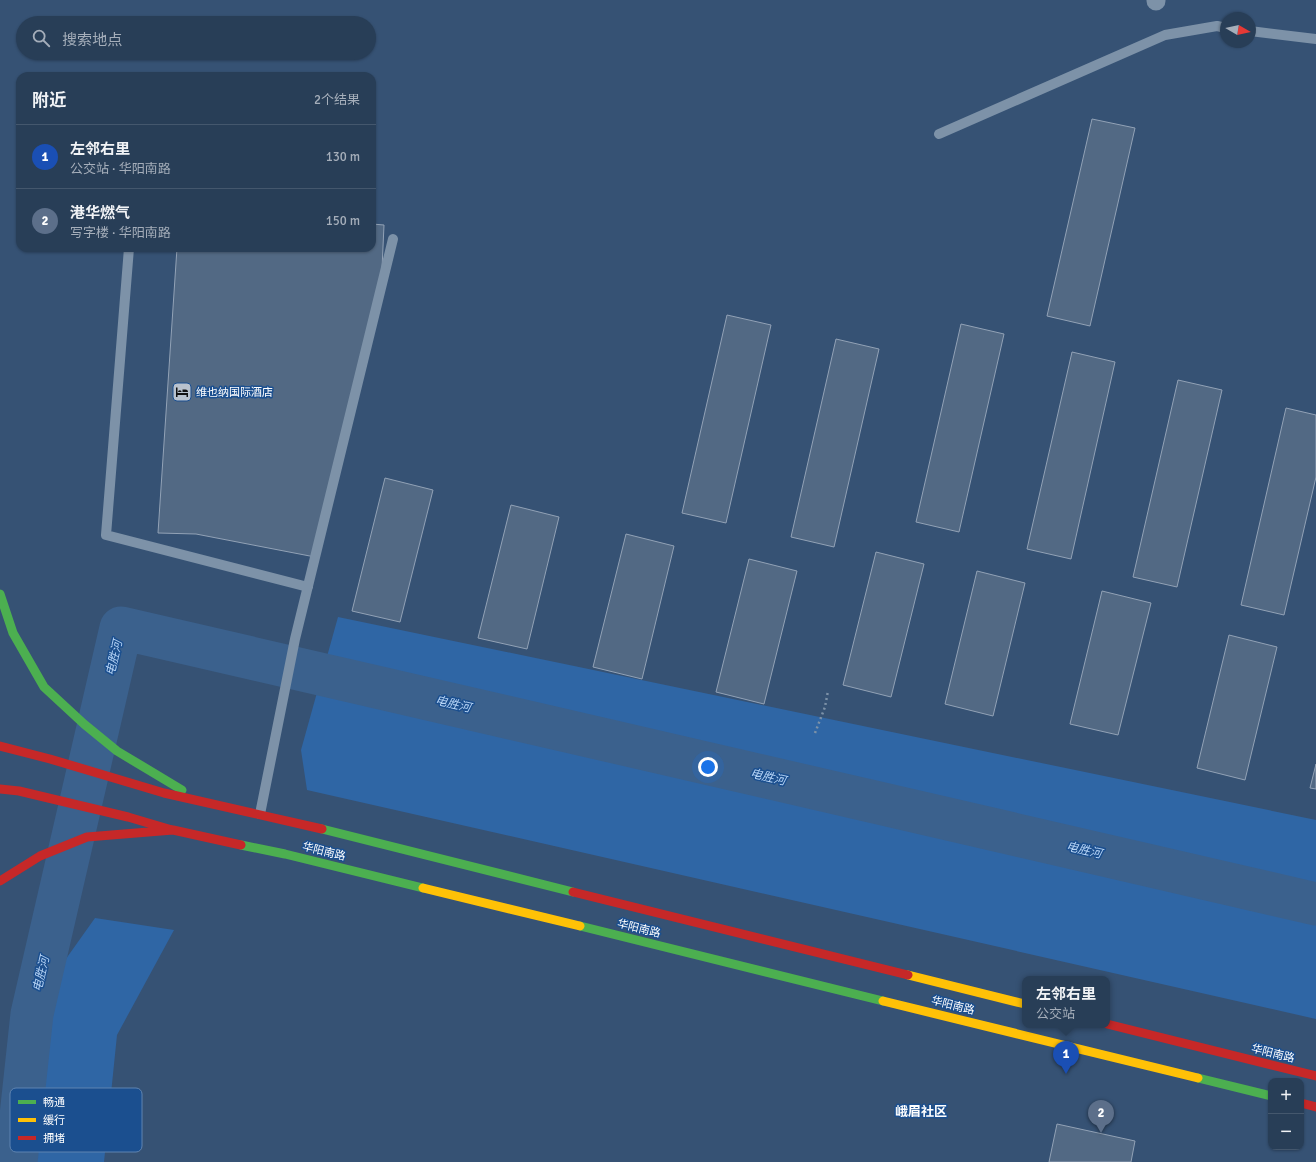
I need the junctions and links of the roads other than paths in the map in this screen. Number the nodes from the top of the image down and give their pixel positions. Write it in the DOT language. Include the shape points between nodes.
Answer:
graph roads {
  1 [pos="1220,27"];
  2 [pos="1256,32"];
  3 [pos="1316,39"];
  4 [pos="939,134"];
  5 [pos="393,239"];
  6 [pos="129,252"];
  7 [pos="308,587"];
  8 [pos="0,594"];
  9 [pos="0,746"];
  10 [pos="0,789"];
  11 [pos="206,804"];
  12 [pos="260,814"];
  13 [pos="173,830"];
  14 [pos="1,880"];
  15 [pos="1022,1003"];
  16 [pos="1110,1025"];
  17 [pos="1316,1076"];
  18 [pos="1268,1095"];
  19 [pos="1304,1104"];
  20 [pos="1316,1107"];
  1 -- 4 [label="lane" via="1165,35"];
  2 -- 3 [label="lane"];
  5 -- 7 [label="lane"];
  6 -- 7 [label="lane" via="106,535"];
  7 -- 12 [label="lane"];
  8 -- 11 [label="main road" via="14,633 44,687 117,751"];
  9 -- 11 [label="main road, 华阳南路"];
  10 -- 13 [label="main road, 华阳南路" via="19,791"];
  11 -- 12 [label="main road, 华阳南路"];
  12 -- 15 [label="main road, 华阳南路"];
  13 -- 14 [label="main road" via="87,837 40,856"];
  13 -- 18 [label="main road, 华阳南路" via="284,854"];
  16 -- 17 [label="main road, 华阳南路"];
  19 -- 20 [label="main road"];
}
